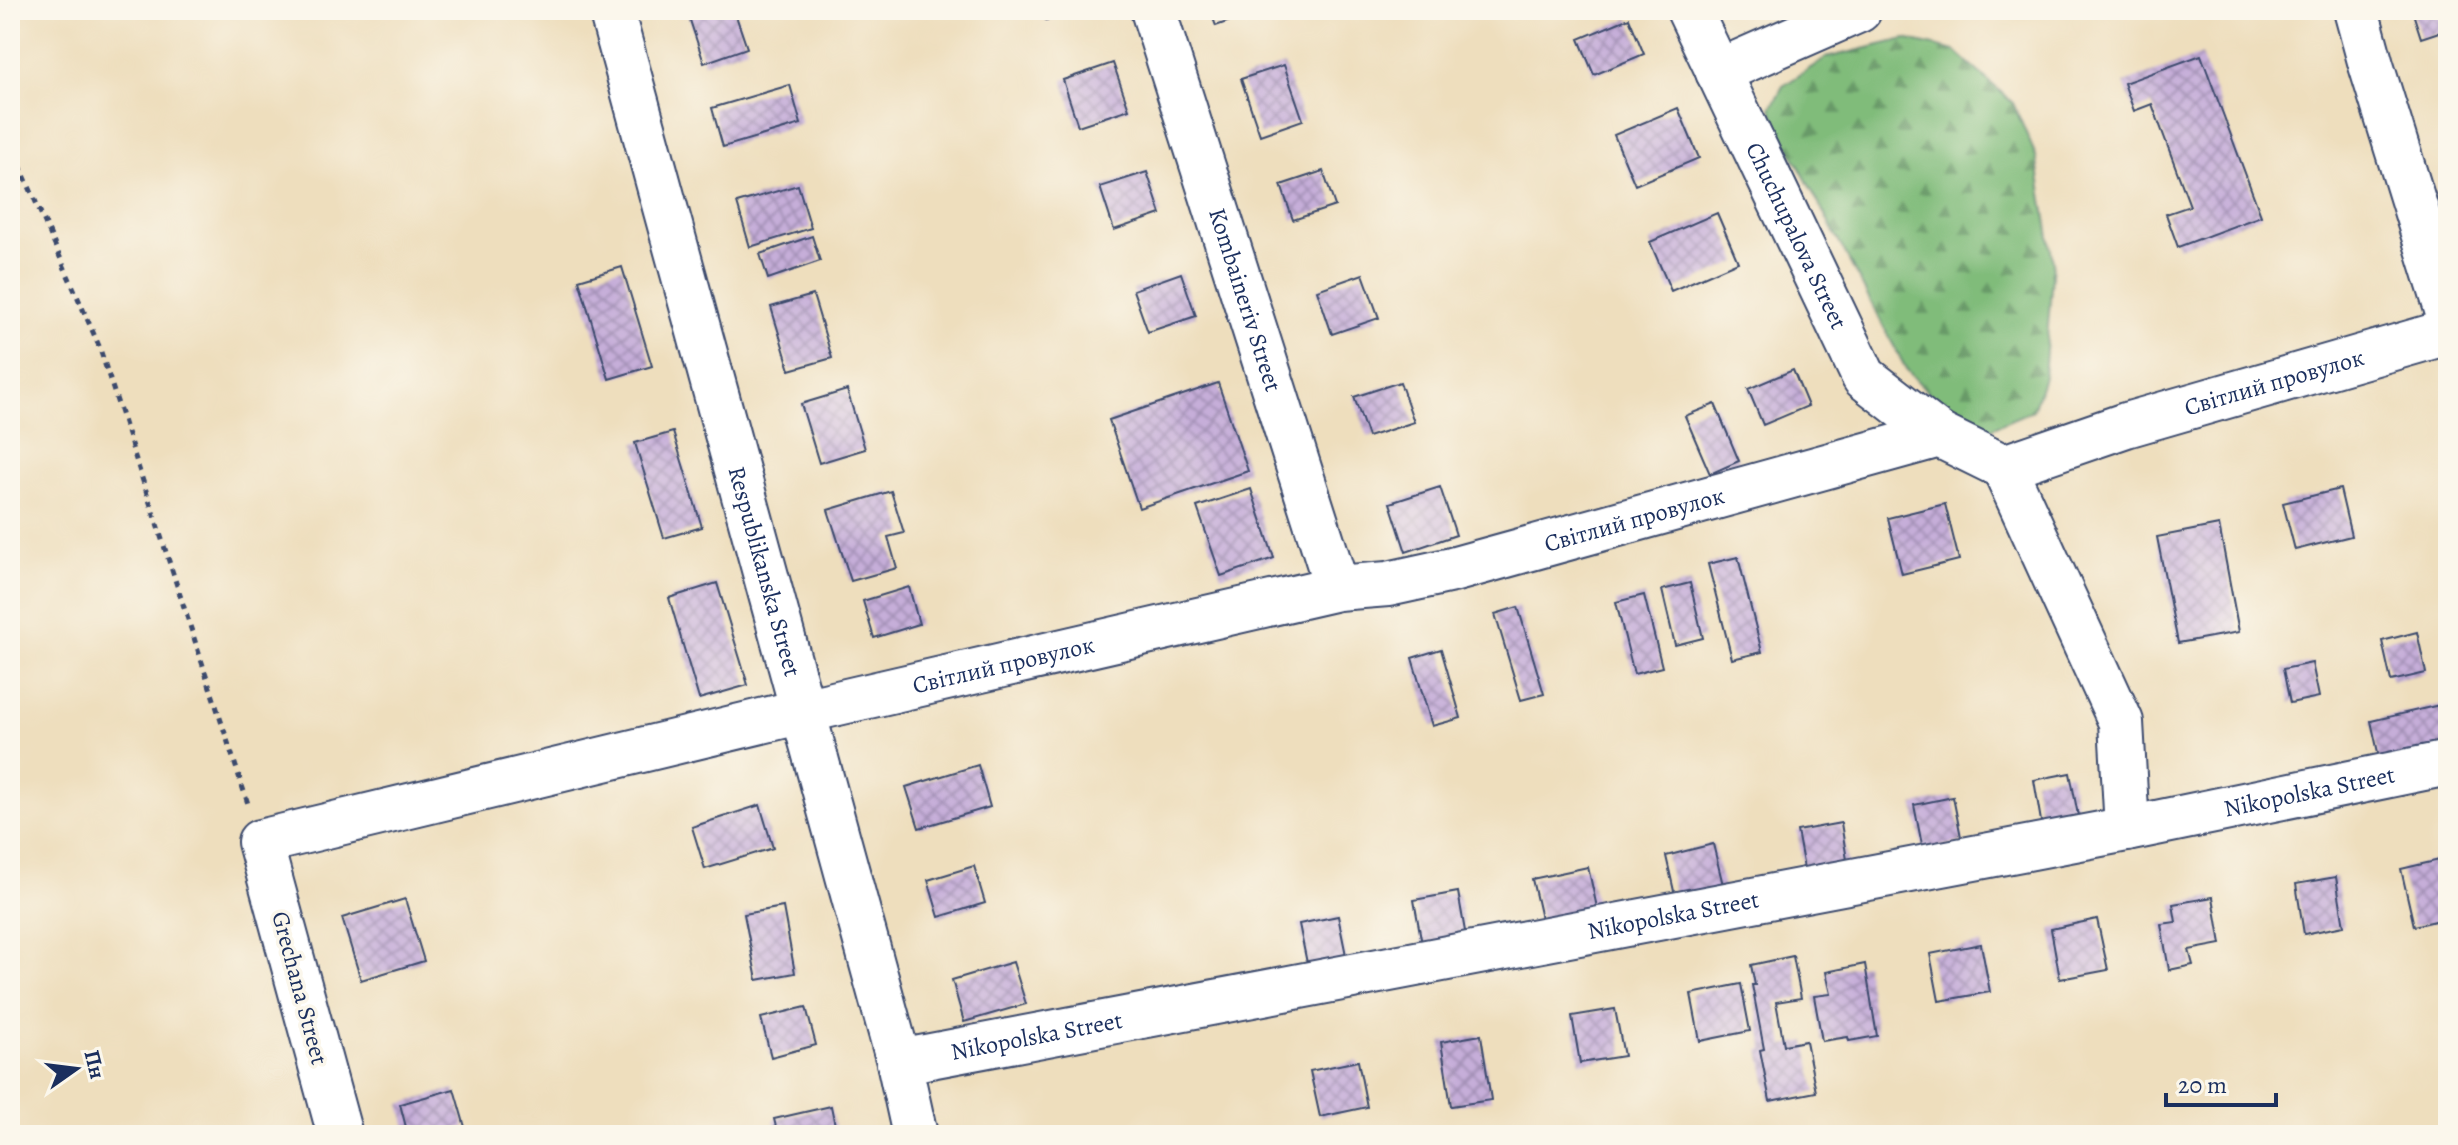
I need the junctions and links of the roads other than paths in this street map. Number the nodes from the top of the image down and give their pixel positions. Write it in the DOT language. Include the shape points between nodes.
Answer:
graph roads {
  1 [pos="611,10"];
  2 [pos="1153,10"];
  3 [pos="1689,10"];
  4 [pos="1859,10"];
  5 [pos="2356,10"];
  6 [pos="1718,72"];
  7 [pos="2448,313"];
  8 [pos="2448,332"];
  9 [pos="1939,435"];
  10 [pos="2004,467"];
  11 [pos="1337,588"];
  12 [pos="803,711"];
  13 [pos="2448,763"];
  14 [pos="2127,829"];
  15 [pos="260,842"];
  16 [pos="899,1062"];
  17 [pos="340,1135"];
  18 [pos="915,1135"];
  1 -- 12 [label="street, Respublikanska Street"];
  2 -- 11 [label="street, Kombaineriv Street"];
  3 -- 6 [label="street, Chuchupalova Street"];
  4 -- 6 [label="street"];
  5 -- 7 [label="street"];
  6 -- 9 [label="street, Chuchupalova Street" via="1864,377"];
  8 -- 10 [label="street, Світлий провулок" via="2126,425"];
  9 -- 10 [label="street"];
  9 -- 11 [label="street, Світлий провулок" via="1452,570"];
  10 -- 14 [label="street" via="2121,722"];
  11 -- 12 [label="street, Світлий провулок"];
  12 -- 15 [label="street, Світлий провулок"];
  12 -- 16 [label="street, Respublikanska Street"];
  13 -- 14 [label="street, Nikopolska Street"];
  14 -- 16 [label="street, Nikopolska Street"];
  15 -- 17 [label="street, Grechana Street"];
  16 -- 18 [label="street, Respublikanska Street"];
}
